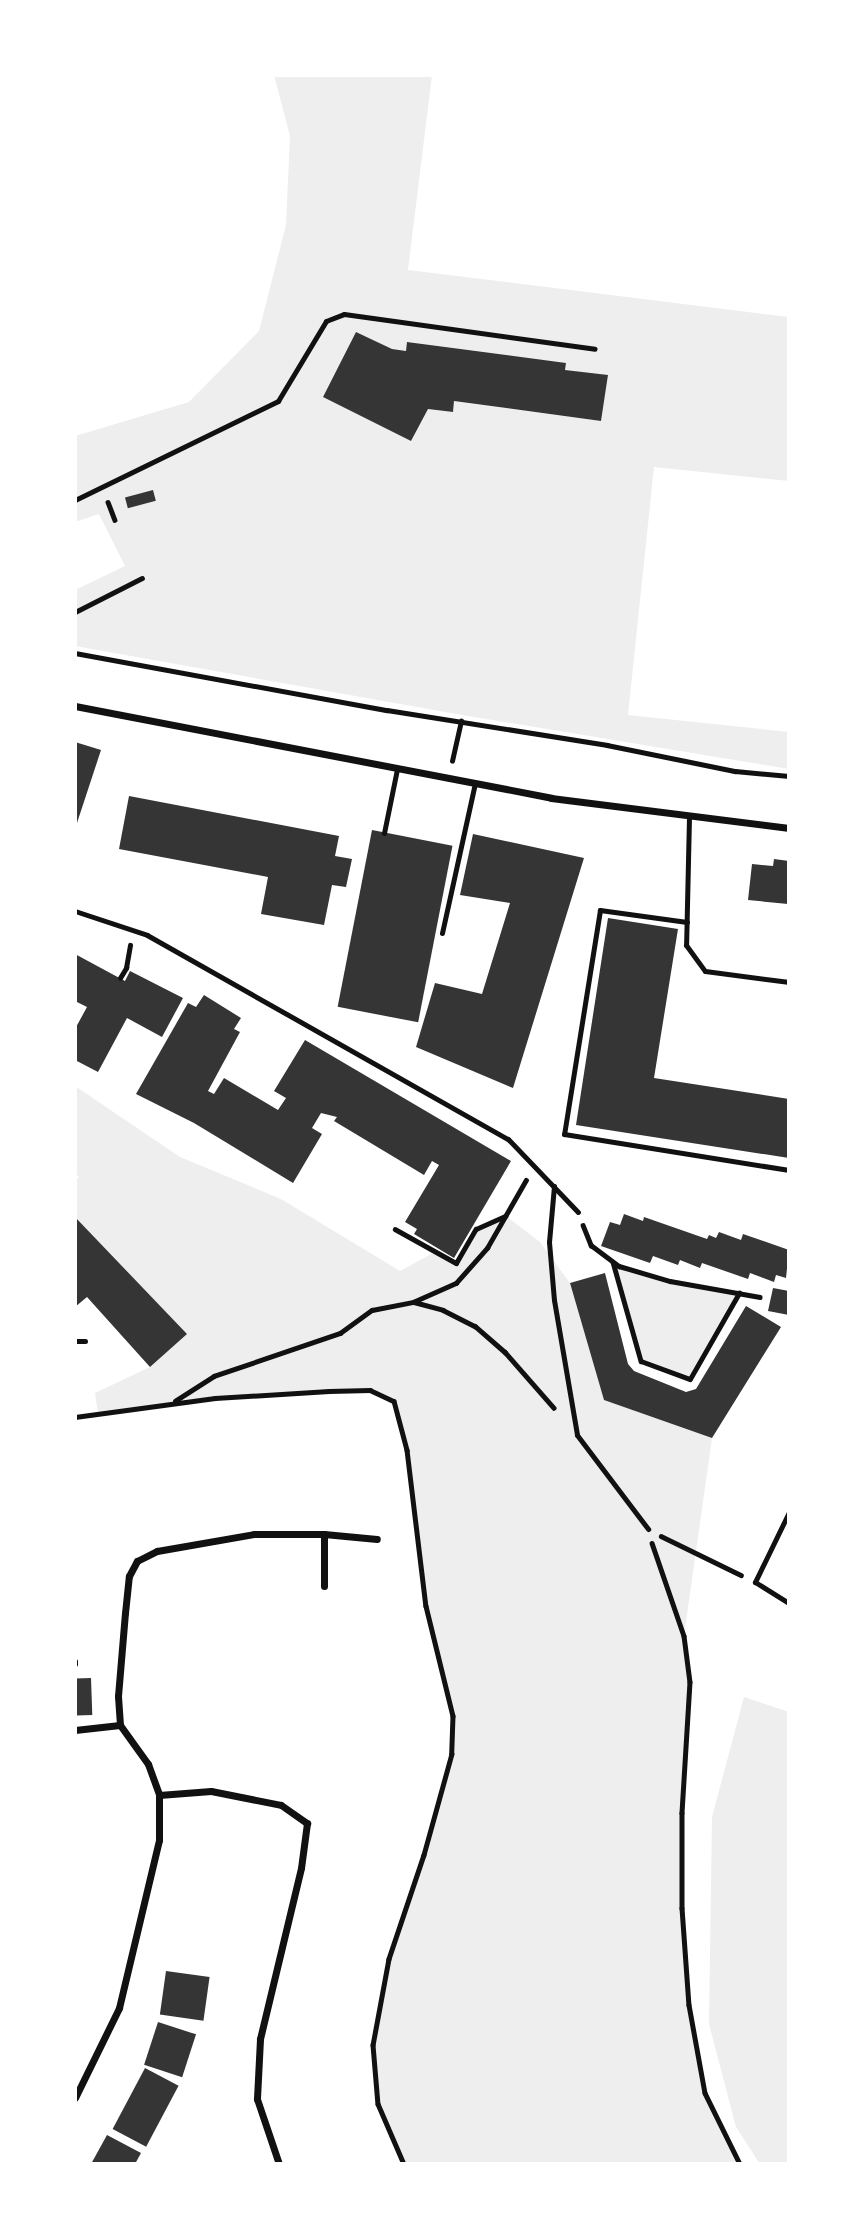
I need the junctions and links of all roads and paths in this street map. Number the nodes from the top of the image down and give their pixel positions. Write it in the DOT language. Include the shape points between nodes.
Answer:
graph roads {
  1 [pos="595,349"];
  2 [pos="75,500"];
  3 [pos="142,578"];
  4 [pos="75,612"];
  5 [pos="75,653"];
  6 [pos="75,706"];
  7 [pos="461,721"];
  8 [pos="397,769"];
  9 [pos="789,776"];
  10 [pos="449,779"];
  11 [pos="475,783"];
  12 [pos="689,817"];
  13 [pos="789,828"];
  14 [pos="384,833"];
  15 [pos="75,911"];
  16 [pos="687,922"];
  17 [pos="132,930"];
  18 [pos="442,933"];
  19 [pos="120,978"];
  20 [pos="789,982"];
  21 [pos="536,1164"];
  22 [pos="789,1170"];
  23 [pos="554,1186"];
  24 [pos="578,1212"];
  25 [pos="506,1216"];
  26 [pos="396,1228"];
  27 [pos="613,1262"];
  28 [pos="740,1293"];
  29 [pos="760,1297"];
  30 [pos="413,1302"];
  31 [pos="85,1340"];
  32 [pos="75,1341"];
  33 [pos="172,1404"];
  34 [pos="75,1417"];
  35 [pos="577,1435"];
  36 [pos="789,1513"];
  37 [pos="648,1529"];
  38 [pos="324,1534"];
  39 [pos="376,1539"];
  40 [pos="755,1582"];
  41 [pos="324,1586"];
  42 [pos="789,1602"];
  43 [pos="120,1725"];
  44 [pos="75,1730"];
  45 [pos="159,1795"];
  46 [pos="75,2098"];
  47 [pos="279,2164"];
  48 [pos="404,2164"];
  49 [pos="740,2164"];
  1 -- 2 [label="lane" via="344,314 326,321 278,401"];
  3 -- 4 [label="lane"];
  5 -- 7 [label="path"];
  6 -- 8 [label="street"];
  7 -- 9 [label="path" via="735,771"];
  7 -- 10 [label="path"];
  8 -- 10 [label="street"];
  8 -- 14 [label="lane"];
  10 -- 11 [label="street"];
  11 -- 12 [label="street"];
  11 -- 18 [label="lane"];
  12 -- 13 [label="street"];
  12 -- 16 [label="lane"];
  15 -- 17 [label="lane"];
  16 -- 20 [label="lane" via="686,946 705,971"];
  16 -- 22 [label="lane" via="600,911 564,1134"];
  17 -- 19 [label="path"];
  17 -- 21 [label="lane" via="508,1139"];
  21 -- 23 [label="lane"];
  21 -- 25 [label="path"];
  23 -- 24 [label="lane"];
  23 -- 35 [label="lane" via="549,1241 554,1300"];
  24 -- 27 [label="path" via="591,1245"];
  25 -- 26 [label="path" via="477,1229 457,1263"];
  25 -- 30 [label="path" via="487,1248 456,1283"];
  27 -- 28 [label="path" via="670,1281"];
  27 -- 28 [label="path" via="641,1361 690,1379"];
  28 -- 29 [label="path"];
  30 -- 33 [label="path" via="372,1310 340,1333 214,1377"];
  30 -- 35 [label="path" via="475,1326 505,1352"];
  31 -- 32 [label="lane"];
  33 -- 34 [label="path"];
  33 -- 48 [label="path" via="370,1390 394,1401 407,1450 426,1606 453,1716 452,1754 390,1959 373,2045 378,2104"];
  35 -- 37 [label="lane"];
  36 -- 40 [label="lane"];
  37 -- 40 [label="path"];
  37 -- 49 [label="path" via="684,1636 690,1682 682,1813 689,2004 705,2093"];
  38 -- 39 [label="street"];
  38 -- 41 [label="street"];
  38 -- 43 [label="street" via="254,1534 157,1551 137,1561 129,1576 118,1696"];
  40 -- 42 [label="lane"];
  43 -- 44 [label="street"];
  43 -- 45 [label="street" via="148,1764"];
  45 -- 46 [label="street" via="159,1840 119,2008"];
  45 -- 47 [label="street" via="211,1791 281,1805 307,1823 302,1868 260,2039 257,2099"];
}
